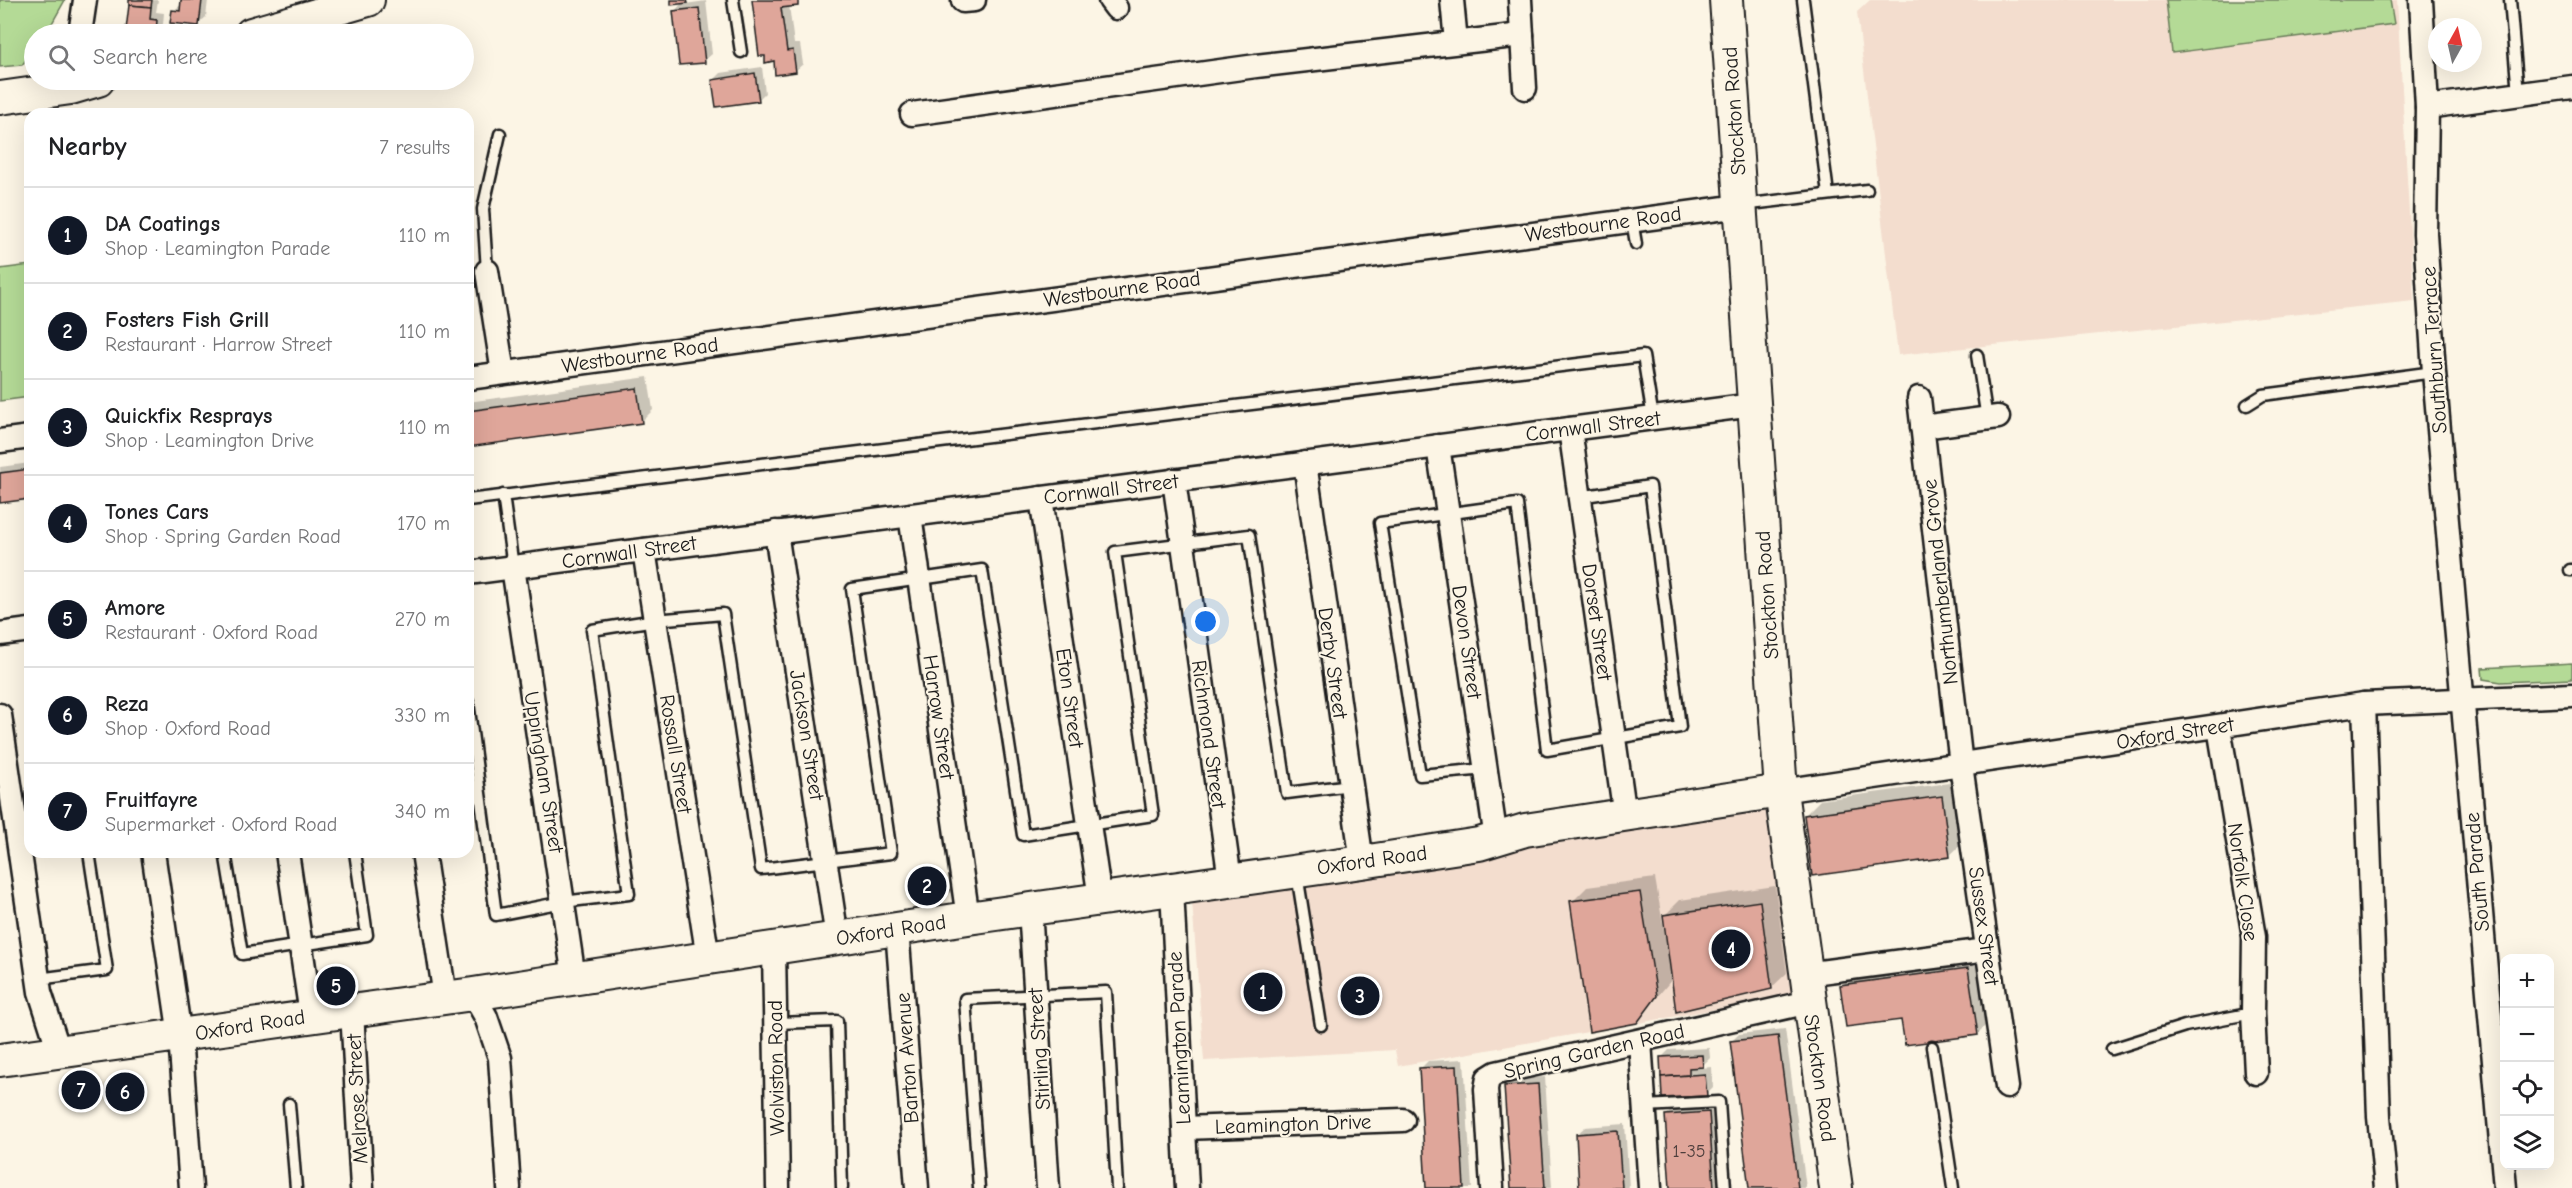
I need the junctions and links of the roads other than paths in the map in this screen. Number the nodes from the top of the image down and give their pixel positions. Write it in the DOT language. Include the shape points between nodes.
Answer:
graph roads {
  1 [pos="85,0"];
  2 [pos="368,0"];
  3 [pos="733,0"];
  4 [pos="1452,0"];
  5 [pos="1520,0"];
  6 [pos="1726,0"];
  7 [pos="1803,0"];
  8 [pos="2421,0"];
  9 [pos="2510,0"];
  10 [pos="81,24"];
  11 [pos="285,24"];
  12 [pos="1522,35"];
  13 [pos="1456,42"];
  14 [pos="741,52"];
  15 [pos="2572,87"];
  16 [pos="1525,88"];
  17 [pos="40,90"];
  18 [pos="2518,94"];
  19 [pos="0,98"];
  20 [pos="2427,106"];
  21 [pos="912,114"];
  22 [pos="500,134"];
  23 [pos="1867,190"];
  24 [pos="1828,195"];
  25 [pos="1740,206"];
  26 [pos="1632,220"];
  27 [pos="1636,244"];
  28 [pos="486,271"];
  29 [pos="1977,354"];
  30 [pos="2434,372"];
  31 [pos="503,373"];
  32 [pos="474,377"];
  33 [pos="1919,398"];
  34 [pos="1753,405"];
  35 [pos="2247,405"];
  36 [pos="1653,418"];
  37 [pos="1993,418"];
  38 [pos="1922,427"];
  39 [pos="1570,429"];
  40 [pos="24,438"];
  41 [pos="0,441"];
  42 [pos="1438,446"];
  43 [pos="1305,463"];
  44 [pos="1174,480"];
  45 [pos="503,495"];
  46 [pos="1580,497"];
  47 [pos="1041,498"];
  48 [pos="474,499"];
  49 [pos="1448,512"];
  50 [pos="910,515"];
  51 [pos="776,532"];
  52 [pos="1183,543"];
  53 [pos="644,550"];
  54 [pos="513,567"];
  55 [pos="474,572"];
  56 [pos="919,580"];
  57 [pos="655,620"];
  58 [pos="24,631"];
  59 [pos="0,634"];
  60 [pos="2572,698"];
  61 [pos="2462,699"];
  62 [pos="2364,704"];
  63 [pos="0,715"];
  64 [pos="2219,727"];
  65 [pos="1614,738"];
  66 [pos="474,748"];
  67 [pos="1961,765"];
  68 [pos="1486,769"];
  69 [pos="1351,785"];
  70 [pos="1780,790"];
  71 [pos="1625,816"];
  72 [pos="1089,826"];
  73 [pos="1496,839"];
  74 [pos="90,858"];
  75 [pos="154,858"];
  76 [pos="226,858"];
  77 [pos="288,858"];
  78 [pos="356,858"];
  79 [pos="425,858"];
  80 [pos="825,860"];
  81 [pos="1362,862"];
  82 [pos="1296,871"];
  83 [pos="1230,880"];
  84 [pos="1172,889"];
  85 [pos="1100,899"];
  86 [pos="563,902"];
  87 [pos="1030,909"];
  88 [pos="968,918"];
  89 [pos="897,929"];
  90 [pos="837,938"];
  91 [pos="301,946"];
  92 [pos="774,948"];
  93 [pos="1987,950"];
  94 [pos="708,958"];
  95 [pos="574,978"];
  96 [pos="38,979"];
  97 [pos="1807,988"];
  98 [pos="459,995"];
  99 [pos="1035,995"];
  100 [pos="352,1011"];
  101 [pos="2253,1014"];
  102 [pos="311,1015"];
  103 [pos="776,1023"];
  104 [pos="1321,1025"];
  105 [pos="180,1036"];
  106 [pos="1640,1041"];
  107 [pos="1932,1047"];
  108 [pos="2112,1049"];
  109 [pos="59,1051"];
  110 [pos="1,1065"];
  111 [pos="2256,1073"];
  112 [pos="2007,1087"];
  113 [pos="290,1104"];
  114 [pos="1645,1106"];
  115 [pos="1402,1120"];
  116 [pos="1184,1128"];
  117 [pos="191,1188"];
  118 [pos="296,1188"];
  119 [pos="362,1188"];
  120 [pos="509,1188"];
  121 [pos="778,1188"];
  122 [pos="842,1188"];
  123 [pos="917,1188"];
  124 [pos="979,1188"];
  125 [pos="1048,1188"];
  126 [pos="1117,1188"];
  127 [pos="1187,1188"];
  128 [pos="1492,1188"];
  129 [pos="1650,1188"];
  130 [pos="1725,1188"];
  131 [pos="1836,1188"];
  132 [pos="1953,1188"];
  133 [pos="2386,1188"];
  134 [pos="2505,1188"];
  1 -- 10 [label="street"];
  2 -- 11 [label="street"];
  3 -- 14 [label="lane"];
  4 -- 13 [label="street"];
  5 -- 12 [label="street"];
  6 -- 25 [label="street, Stockton Road"];
  7 -- 24 [label="lane"];
  8 -- 20 [label="street, Southburn Terrace"];
  9 -- 18 [label="lane"];
  12 -- 13 [label="street"];
  12 -- 16 [label="street"];
  13 -- 21 [label="street"];
  15 -- 18 [label="street"];
  17 -- 19 [label="street"];
  18 -- 20 [label="street"];
  20 -- 30 [label="street, Southburn Terrace" via="2425,234"];
  22 -- 28 [label="lane" via="483,209"];
  23 -- 24 [label="lane"];
  24 -- 25 [label="lane"];
  25 -- 26 [label="street, Westbourne Road"];
  25 -- 34 [label="street, Stockton Road"];
  26 -- 27 [label="lane"];
  26 -- 31 [label="street, Westbourne Road"];
  28 -- 31 [label="street"];
  29 -- 37 [label="lane"];
  30 -- 35 [label="lane" via="2263,395"];
  30 -- 61 [label="street, Southburn Terrace"];
  31 -- 32 [label="street, Westbourne Road"];
  33 -- 38 [label="street, Northumberland Grove"];
  34 -- 36 [label="street, Cornwall Street"];
  34 -- 70 [label="street, Stockton Road"];
  36 -- 39 [label="street, Cornwall Street"];
  36 -- 45 [label="lane" via="1643,356"];
  37 -- 38 [label="street"];
  38 -- 67 [label="street, Northumberland Grove"];
  39 -- 42 [label="street, Cornwall Street"];
  39 -- 46 [label="street, Dorset Street"];
  40 -- 41 [label="street"];
  42 -- 43 [label="street, Cornwall Street"];
  42 -- 49 [label="street, Devon Street"];
  43 -- 44 [label="street, Cornwall Street"];
  43 -- 69 [label="street, Derby Street"];
  44 -- 47 [label="street, Cornwall Street"];
  44 -- 52 [label="street, Richmond Street"];
  45 -- 48 [label="lane"];
  45 -- 54 [label="lane"];
  46 -- 65 [label="street, Dorset Street"];
  46 -- 65 [label="lane" via="1650,486 1680,728"];
  47 -- 50 [label="street, Cornwall Street"];
  47 -- 72 [label="street, Eton Street"];
  49 -- 65 [label="lane" via="1516,504 1547,750"];
  49 -- 68 [label="street, Devon Street"];
  49 -- 68 [label="lane" via="1380,524 1420,775"];
  50 -- 51 [label="street, Cornwall Street"];
  50 -- 56 [label="street, Harrow Street"];
  51 -- 53 [label="street, Cornwall Street"];
  51 -- 80 [label="street, Jackson Street"];
  52 -- 69 [label="lane" via="1249,534 1287,793"];
  52 -- 72 [label="lane" via="1115,552 1153,815"];
  52 -- 83 [label="street, Richmond Street"];
  53 -- 54 [label="street, Cornwall Street"];
  53 -- 57 [label="street, Rossall Street"];
  54 -- 55 [label="street, Cornwall Street"];
  54 -- 86 [label="street, Uppingham Street"];
  56 -- 72 [label="lane" via="982,570 1023,835"];
  56 -- 80 [label="lane" via="852,588 891,853"];
  56 -- 88 [label="street, Harrow Street"];
  57 -- 80 [label="lane" via="723,614 761,869"];
  57 -- 86 [label="lane" via="592,630 629,894"];
  57 -- 94 [label="street, Rossall Street"];
  58 -- 59 [label="street"];
  60 -- 61 [label="street, Oxford Street"];
  61 -- 62 [label="street, Oxford Street"];
  61 -- 134 [label="street, South Parade"];
  62 -- 64 [label="street, Oxford Street"];
  62 -- 133 [label="street" via="2379,1118"];
  63 -- 96 [label="street"];
  64 -- 67 [label="street, Oxford Street"];
  64 -- 101 [label="street, Norfolk Close" via="2254,937"];
  65 -- 71 [label="street, Dorset Street"];
  66 -- 86 [label="lane" via="496,915"];
  67 -- 70 [label="street, Oxford Street"];
  67 -- 93 [label="street, Sussex Street"];
  68 -- 73 [label="street, Devon Street"];
  69 -- 81 [label="street, Derby Street"];
  70 -- 71 [label="street, Oxford Road"];
  70 -- 97 [label="street, Stockton Road"];
  71 -- 73 [label="street, Oxford Road" via="1525,830"];
  72 -- 85 [label="street, Eton Street"];
  73 -- 81 [label="street, Oxford Road"];
  74 -- 96 [label="lane" via="107,970"];
  75 -- 105 [label="street"];
  76 -- 91 [label="lane" via="242,954"];
  77 -- 91 [label="street"];
  78 -- 91 [label="lane" via="367,935"];
  79 -- 98 [label="street"];
  80 -- 90 [label="street, Jackson Street"];
  81 -- 82 [label="street, Oxford Road"];
  82 -- 83 [label="street, Oxford Road"];
  82 -- 104 [label="lane"];
  83 -- 84 [label="street, Oxford Road"];
  84 -- 85 [label="street, Oxford Road"];
  84 -- 116 [label="street, Leamington Parade"];
  85 -- 87 [label="street, Oxford Road"];
  86 -- 95 [label="street, Uppingham Street"];
  87 -- 88 [label="street, Oxford Road"];
  87 -- 99 [label="street, Stirling Street"];
  88 -- 89 [label="street, Oxford Road"];
  89 -- 90 [label="street, Oxford Road"];
  89 -- 123 [label="street, Barton Avenue"];
  90 -- 92 [label="street, Oxford Road"];
  91 -- 102 [label="street"];
  92 -- 94 [label="street, Oxford Road"];
  92 -- 103 [label="street, Wolviston Road"];
  93 -- 97 [label="street, Spring Garden Road"];
  93 -- 112 [label="street, Sussex Street"];
  94 -- 95 [label="street, Oxford Road"];
  95 -- 98 [label="street, Oxford Road"];
  96 -- 109 [label="street"];
  97 -- 106 [label="street, Spring Garden Road"];
  97 -- 131 [label="street, Stockton Road"];
  98 -- 100 [label="street, Oxford Road"];
  98 -- 120 [label="street" via="486,1017 500,1058"];
  99 -- 124 [label="lane" via="965,999"];
  99 -- 125 [label="street, Stirling Street"];
  99 -- 126 [label="lane" via="1106,992"];
  100 -- 102 [label="street, Oxford Road"];
  100 -- 119 [label="street, Melrose Street"];
  101 -- 108 [label="lane" via="2208,1021"];
  101 -- 111 [label="street, Norfolk Close"];
  102 -- 105 [label="street, Oxford Road"];
  103 -- 121 [label="street, Wolviston Road"];
  103 -- 122 [label="lane" via="837,1021"];
  105 -- 109 [label="street, Oxford Road"];
  105 -- 117 [label="street"];
  106 -- 114 [label="street"];
  106 -- 128 [label="street, Spring Garden Road" via="1488,1078"];
  107 -- 132 [label="lane"];
  109 -- 110 [label="street, Oxford Road"];
  113 -- 118 [label="lane"];
  114 -- 129 [label="street"];
  114 -- 130 [label="lane" via="1719,1102"];
  115 -- 116 [label="street, Leamington Drive"];
  116 -- 127 [label="street, Leamington Parade"];
}
